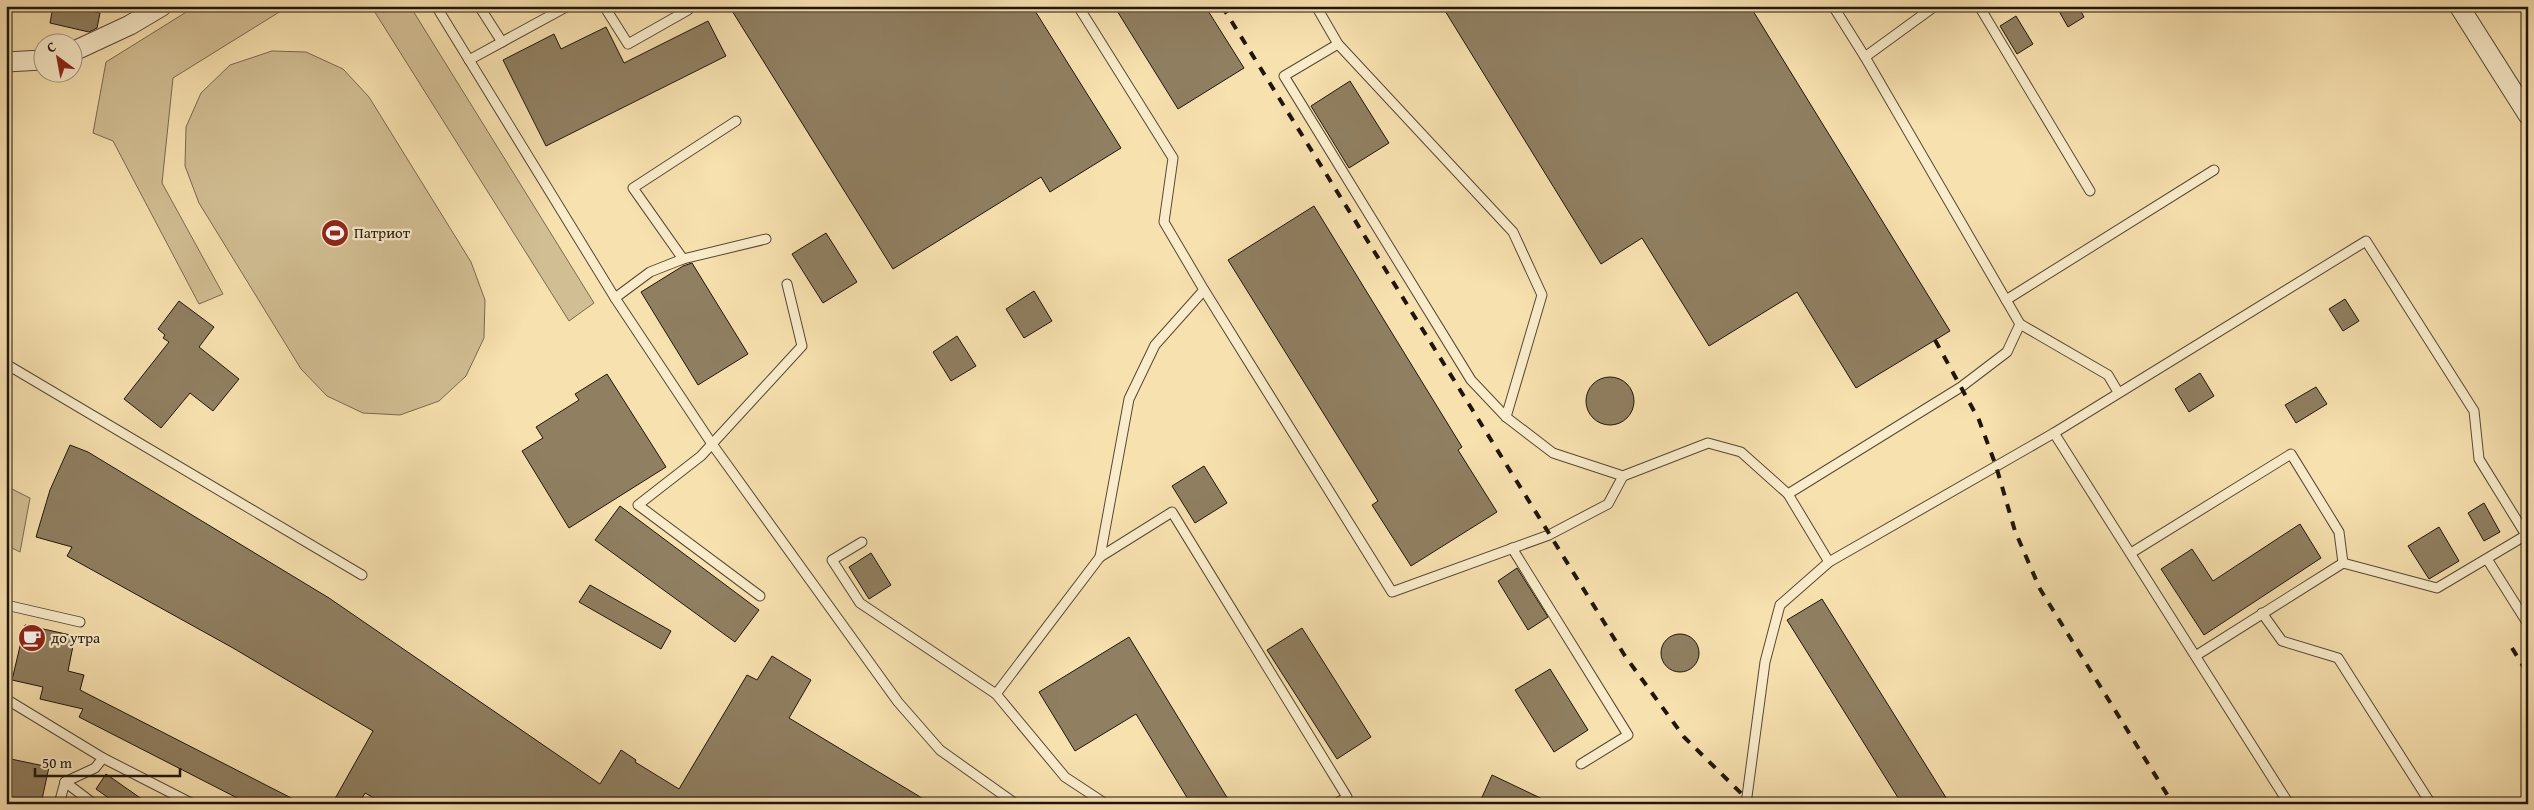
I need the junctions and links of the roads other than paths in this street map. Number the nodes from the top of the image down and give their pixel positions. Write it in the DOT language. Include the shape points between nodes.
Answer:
graph roads {
  1 [pos="162,6"];
  2 [pos="436,6"];
  3 [pos="480,6"];
  4 [pos="568,6"];
  5 [pos="604,6"];
  6 [pos="685,6"];
  7 [pos="1078,6"];
  8 [pos="1316,6"];
  9 [pos="1833,6"];
  10 [pos="1935,6"];
  11 [pos="1979,6"];
  12 [pos="2459,6"];
  13 [pos="502,42"];
  14 [pos="1338,44"];
  15 [pos="82,47"];
  16 [pos="1865,57"];
  17 [pos="469,60"];
  18 [pos="32,61"];
  19 [pos="6,62"];
  20 [pos="2528,115"];
  21 [pos="736,121"];
  22 [pos="2214,170"];
  23 [pos="2090,190"];
  24 [pos="766,239"];
  25 [pos="683,259"];
  26 [pos="787,284"];
  27 [pos="1204,290"];
  28 [pos="614,298"];
  29 [pos="2006,300"];
  30 [pos="2020,324"];
  31 [pos="6,364"];
  32 [pos="2118,392"];
  33 [pos="1506,417"];
  34 [pos="2054,433"];
  35 [pos="712,444"];
  36 [pos="1622,476"];
  37 [pos="1788,494"];
  38 [pos="2527,535"];
  39 [pos="862,542"];
  40 [pos="1512,548"];
  41 [pos="2132,553"];
  42 [pos="1100,558"];
  43 [pos="2487,559"];
  44 [pos="1829,562"];
  45 [pos="2343,563"];
  46 [pos="362,575"];
  47 [pos="760,596"];
  48 [pos="6,605"];
  49 [pos="2262,613"];
  50 [pos="80,622"];
  51 [pos="2528,624"];
  52 [pos="2197,655"];
  53 [pos="996,694"];
  54 [pos="6,699"];
  55 [pos="103,758"];
  56 [pos="1580,764"];
  57 [pos="65,782"];
  58 [pos="60,804"];
  59 [pos="94,804"];
  60 [pos="193,804"];
  61 [pos="1016,804"];
  62 [pos="1106,804"];
  63 [pos="1336,804"];
  64 [pos="1746,804"];
  65 [pos="2289,804"];
  66 [pos="2431,804"];
  1 -- 15 [label="street"];
  2 -- 17 [label="lane"];
  3 -- 13 [label="lane"];
  4 -- 13 [label="lane"];
  5 -- 6 [label="lane" via="628,44 688,10"];
  7 -- 27 [label="lane" via="1173,158 1164,222"];
  8 -- 14 [label="lane"];
  9 -- 16 [label="lane"];
  10 -- 16 [label="lane"];
  11 -- 23 [label="lane"];
  12 -- 20 [label="street"];
  13 -- 17 [label="lane"];
  14 -- 33 [label="lane" via="1513,232 1542,295"];
  14 -- 33 [label="lane" via="1284,76 1471,380"];
  16 -- 29 [label="lane"];
  17 -- 28 [label="lane"];
  18 -- 19 [label="street"];
  21 -- 25 [label="lane" via="633,188"];
  22 -- 29 [label="lane"];
  24 -- 25 [label="lane"];
  25 -- 28 [label="lane" via="650,272"];
  26 -- 35 [label="lane" via="802,346"];
  27 -- 40 [label="lane" via="1392,592"];
  27 -- 42 [label="lane" via="1155,345 1129,399"];
  28 -- 35 [label="lane"];
  29 -- 30 [label="lane"];
  30 -- 32 [label="lane" via="2108,375"];
  30 -- 37 [label="lane" via="2006,352 1961,387"];
  31 -- 46 [label="lane"];
  32 -- 34 [label="lane"];
  32 -- 38 [label="lane" via="2366,241 2474,411 2479,459"];
  33 -- 36 [label="lane" via="1553,453"];
  34 -- 41 [label="lane"];
  34 -- 44 [label="lane"];
  35 -- 47 [label="lane" via="638,505"];
  35 -- 61 [label="lane" via="898,702 940,750"];
  36 -- 37 [label="lane" via="1708,443 1741,452"];
  36 -- 40 [label="lane" via="1608,504 1549,535"];
  37 -- 44 [label="lane"];
  38 -- 43 [label="lane"];
  39 -- 53 [label="lane" via="832,560 860,603"];
  40 -- 56 [label="lane" via="1628,735"];
  41 -- 45 [label="lane" via="2291,454 2339,532"];
  41 -- 52 [label="lane"];
  42 -- 53 [label="lane"];
  42 -- 63 [label="lane" via="1172,512 1347,797"];
  43 -- 45 [label="lane" via="2437,588"];
  43 -- 51 [label="lane"];
  44 -- 64 [label="lane" via="1780,605 1765,662"];
  45 -- 49 [label="lane"];
  48 -- 50 [label="lane"];
  49 -- 52 [label="lane"];
  49 -- 66 [label="lane" via="2282,641 2338,658"];
  52 -- 65 [label="lane"];
  53 -- 62 [label="lane" via="1065,777"];
  54 -- 55 [label="lane"];
  55 -- 57 [label="lane" via="95,768"];
  55 -- 60 [label="lane"];
  57 -- 58 [label="lane"];
  57 -- 59 [label="lane"];
}
